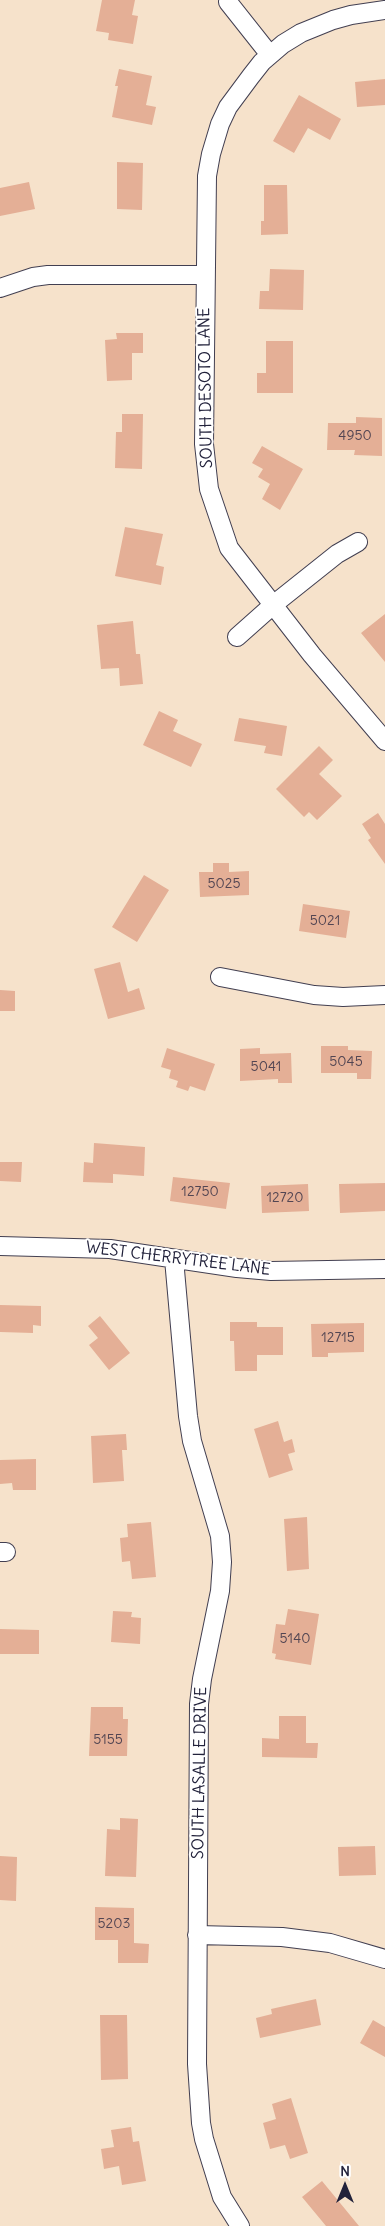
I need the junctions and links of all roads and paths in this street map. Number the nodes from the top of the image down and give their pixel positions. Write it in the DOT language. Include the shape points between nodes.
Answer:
graph roads {
  1 [pos="228,2"];
  2 [pos="385,10"];
  3 [pos="270,55"];
  4 [pos="206,275"];
  5 [pos="0,288"];
  6 [pos="358,542"];
  7 [pos="273,605"];
  8 [pos="237,637"];
  9 [pos="385,741"];
  10 [pos="220,977"];
  11 [pos="385,995"];
  12 [pos="0,1246"];
  13 [pos="174,1259"];
  14 [pos="385,1269"];
  15 [pos="197,1935"];
  16 [pos="385,1959"];
  17 [pos="240,2226"];
  1 -- 3 [label="street"];
  2 -- 3 [label="street, SOUTH DESOTO LANE" via="333,20 301,33"];
  3 -- 4 [label="street, SOUTH DESOTO LANE" via="228,107 211,154 207,176"];
  4 -- 5 [label="street" via="48,275"];
  4 -- 7 [label="street, SOUTH DESOTO LANE" via="204,444 209,489 230,548"];
  6 -- 7 [label="street" via="337,554"];
  7 -- 8 [label="street"];
  7 -- 9 [label="street, SOUTH DESOTO LANE"];
  10 -- 11 [label="street" via="314,995"];
  12 -- 13 [label="street, WEST CHERRYTREE LANE" via="110,1249"];
  13 -- 14 [label="street, WEST CHERRYTREE LANE" via="271,1271"];
  13 -- 15 [label="street, SOUTH LASALLE DRIVE" via="188,1416 192,1441 220,1536 222,1562 200,1704"];
  15 -- 16 [label="street" via="330,1943"];
  15 -- 17 [label="street, SOUTH LASALLE DRIVE" via="197,2064 201,2123 222,2196"];
}
